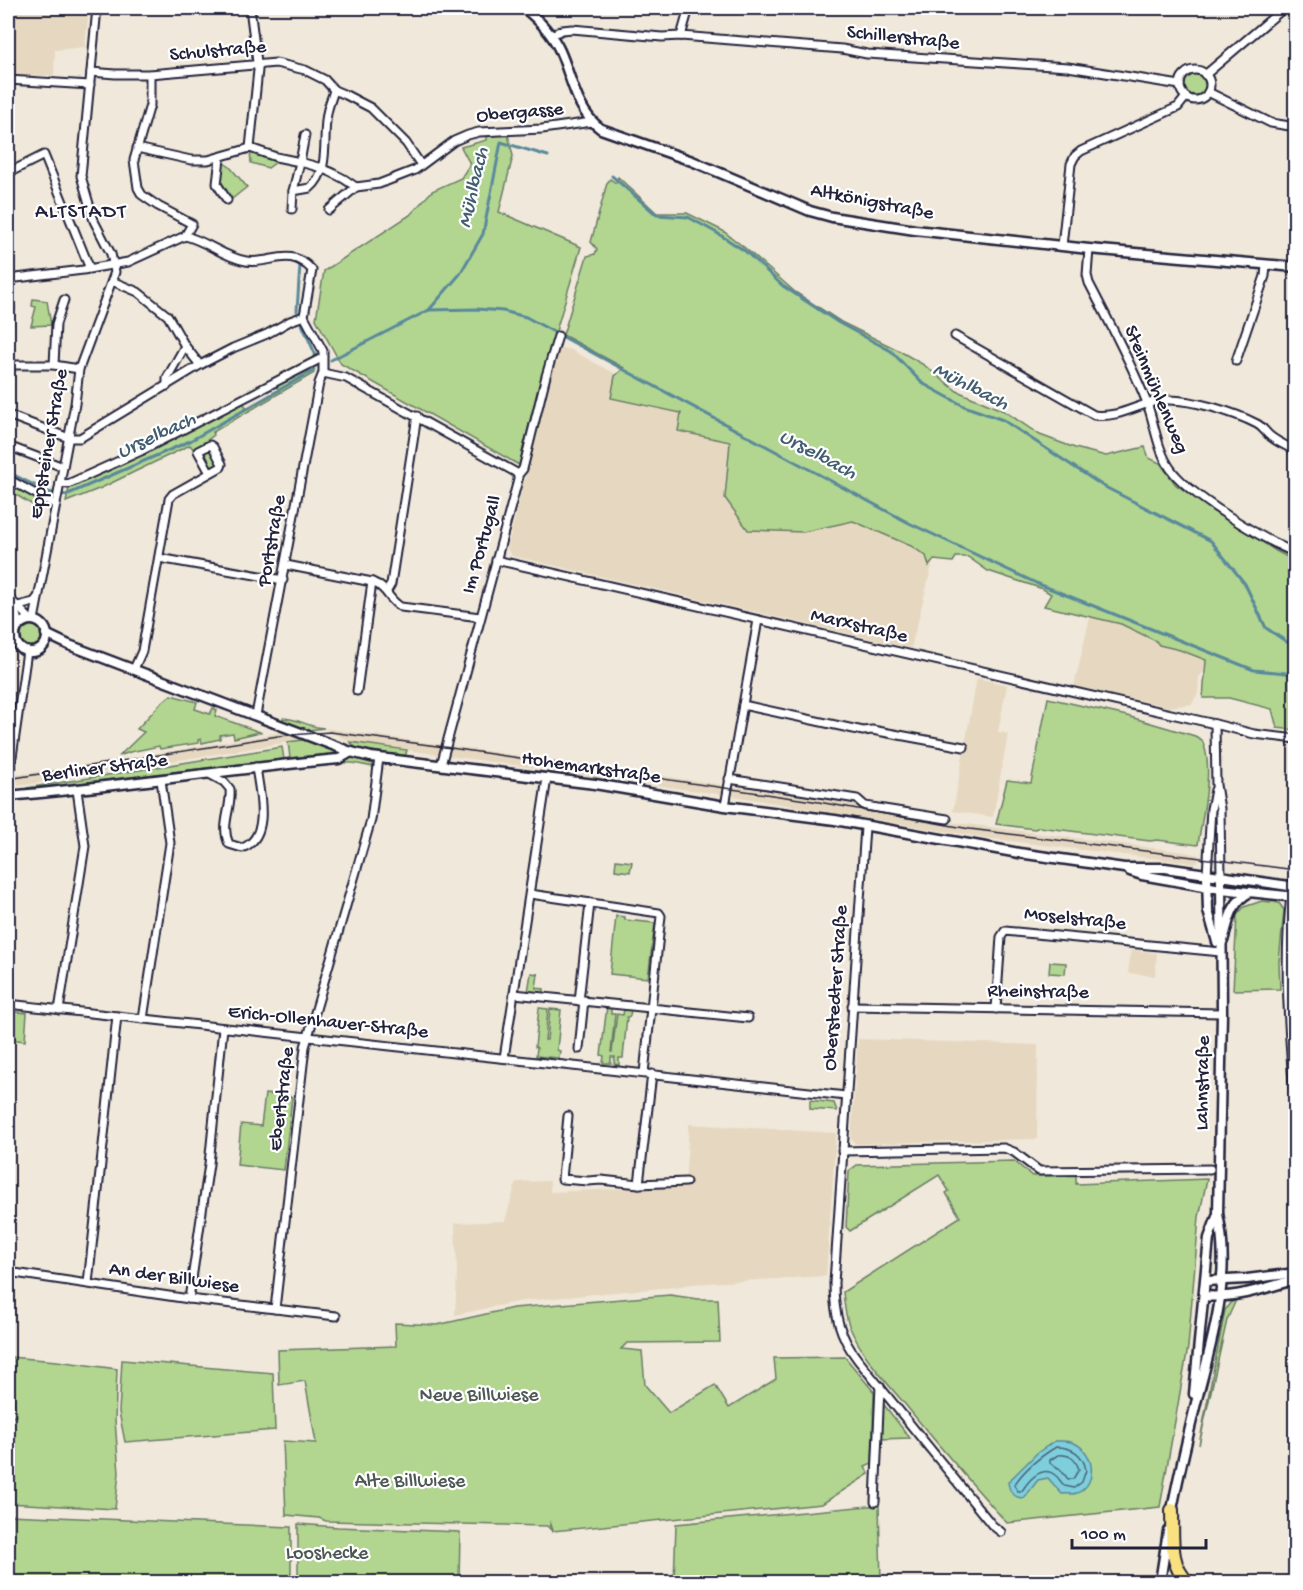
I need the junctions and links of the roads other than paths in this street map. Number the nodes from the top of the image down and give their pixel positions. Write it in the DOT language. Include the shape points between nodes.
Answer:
graph roads {
  1 [pos="98,8"];
  2 [pos="250,8"];
  3 [pos="524,8"];
  4 [pos="689,8"];
  5 [pos="1284,8"];
  6 [pos="552,35"];
  7 [pos="681,36"];
  8 [pos="257,64"];
  9 [pos="91,72"];
  10 [pos="150,74"];
  11 [pos="1205,75"];
  12 [pos="8,80"];
  13 [pos="90,85"];
  14 [pos="1180,85"];
  15 [pos="334,90"];
  16 [pos="1208,92"];
  17 [pos="1186,97"];
  18 [pos="592,122"];
  19 [pos="1296,127"];
  20 [pos="306,135"];
  21 [pos="137,148"];
  22 [pos="250,148"];
  23 [pos="220,158"];
  24 [pos="300,162"];
  25 [pos="421,165"];
  26 [pos="322,167"];
  27 [pos="8,174"];
  28 [pos="357,187"];
  29 [pos="292,191"];
  30 [pos="227,200"];
  31 [pos="292,209"];
  32 [pos="329,210"];
  33 [pos="185,236"];
  34 [pos="1062,246"];
  35 [pos="1089,249"];
  36 [pos="114,265"];
  37 [pos="1266,265"];
  38 [pos="1296,267"];
  39 [pos="90,269"];
  40 [pos="8,279"];
  41 [pos="112,281"];
  42 [pos="8,291"];
  43 [pos="64,300"];
  44 [pos="304,316"];
  45 [pos="8,326"];
  46 [pos="558,336"];
  47 [pos="955,336"];
  48 [pos="185,346"];
  49 [pos="322,358"];
  50 [pos="1236,361"];
  51 [pos="200,364"];
  52 [pos="8,365"];
  53 [pos="54,365"];
  54 [pos="79,369"];
  55 [pos="323,373"];
  56 [pos="167,386"];
  57 [pos="1147,404"];
  58 [pos="8,415"];
  59 [pos="417,416"];
  60 [pos="69,438"];
  61 [pos="8,446"];
  62 [pos="1295,449"];
  63 [pos="63,468"];
  64 [pos="210,473"];
  65 [pos="518,475"];
  66 [pos="8,479"];
  67 [pos="58,490"];
  68 [pos="56,505"];
  69 [pos="1296,553"];
  70 [pos="159,558"];
  71 [pos="496,560"];
  72 [pos="286,565"];
  73 [pos="283,580"];
  74 [pos="372,582"];
  75 [pos="387,591"];
  76 [pos="38,597"];
  77 [pos="13,602"];
  78 [pos="480,617"];
  79 [pos="33,620"];
  80 [pos="758,620"];
  81 [pos="14,629"];
  82 [pos="46,634"];
  83 [pos="44,643"];
  84 [pos="8,644"];
  85 [pos="18,645"];
  86 [pos="69,645"];
  87 [pos="27,651"];
  88 [pos="134,669"];
  89 [pos="357,691"];
  90 [pos="743,705"];
  91 [pos="256,715"];
  92 [pos="1215,724"];
  93 [pos="1296,739"];
  94 [pos="964,747"];
  95 [pos="351,752"];
  96 [pos="379,758"];
  97 [pos="441,765"];
  98 [pos="256,767"];
  99 [pos="207,772"];
  100 [pos="548,778"];
  101 [pos="729,779"];
  102 [pos="160,780"];
  103 [pos="8,785"];
  104 [pos="1216,785"];
  105 [pos="78,790"];
  106 [pos="8,796"];
  107 [pos="725,806"];
  108 [pos="947,819"];
  109 [pos="865,827"];
  110 [pos="1124,868"];
  111 [pos="1208,875"];
  112 [pos="1221,877"];
  113 [pos="1208,887"];
  114 [pos="1296,887"];
  115 [pos="1221,889"];
  116 [pos="1250,892"];
  117 [pos="530,894"];
  118 [pos="1293,896"];
  119 [pos="590,903"];
  120 [pos="1221,952"];
  121 [pos="514,994"];
  122 [pos="582,1000"];
  123 [pos="8,1004"];
  124 [pos="852,1006"];
  125 [pos="652,1008"];
  126 [pos="996,1009"];
  127 [pos="59,1010"];
  128 [pos="1222,1014"];
  129 [pos="117,1017"];
  130 [pos="748,1018"];
  131 [pos="143,1019"];
  132 [pos="223,1028"];
  133 [pos="308,1036"];
  134 [pos="579,1049"];
  135 [pos="504,1058"];
  136 [pos="648,1074"];
  137 [pos="846,1096"];
  138 [pos="568,1116"];
  139 [pos="1296,1124"];
  140 [pos="842,1152"];
  141 [pos="1210,1169"];
  142 [pos="686,1182"];
  143 [pos="639,1184"];
  144 [pos="1218,1214"];
  145 [pos="8,1272"];
  146 [pos="1296,1272"];
  147 [pos="1296,1279"];
  148 [pos="1206,1281"];
  149 [pos="1221,1281"];
  150 [pos="88,1283"];
  151 [pos="1204,1296"];
  152 [pos="1221,1298"];
  153 [pos="189,1299"];
  154 [pos="275,1310"];
  155 [pos="336,1316"];
  156 [pos="880,1386"];
  157 [pos="1192,1421"];
  158 [pos="875,1502"];
  159 [pos="1172,1510"];
  160 [pos="1001,1532"];
  161 [pos="1160,1582"];
  162 [pos="1188,1582"];
  1 -- 9 [label="street"];
  2 -- 8 [label="street"];
  3 -- 6 [label="street"];
  4 -- 7 [label="street"];
  5 -- 11 [label="street"];
  6 -- 7 [label="street, Schillerstraße" via="572,29"];
  6 -- 18 [label="street" via="580,104"];
  7 -- 14 [label="street, Schillerstraße" via="890,56 1068,67"];
  8 -- 10 [label="street, Schulstraße"];
  8 -- 15 [label="street, Schulstraße" via="276,63 305,70 325,80"];
  8 -- 22 [label="street"];
  9 -- 10 [label="street, Schulstraße"];
  9 -- 13 [label="street"];
  10 -- 21 [label="street" via="150,105"];
  11 -- 14 [label="street" via="1188,72"];
  11 -- 16 [label="street"];
  12 -- 13 [label="street"];
  13 -- 36 [label="street" via="81,176 88,204"];
  14 -- 17 [label="street"];
  15 -- 25 [label="street, Schulstraße" via="370,108 406,143"];
  15 -- 26 [label="street" via="326,114"];
  16 -- 17 [label="street" via="1196,100"];
  16 -- 19 [label="street" via="1271,123"];
  17 -- 34 [label="street" via="1178,107 1075,156"];
  18 -- 25 [label="street, Obergasse" via="479,132 454,141"];
  18 -- 34 [label="street, Altkönigstraße" via="601,129 832,217"];
  20 -- 24 [label="street"];
  21 -- 23 [label="street" via="191,159"];
  21 -- 33 [label="street" via="134,160 138,188 158,206 192,224"];
  22 -- 23 [label="street"];
  22 -- 24 [label="street"];
  23 -- 30 [label="street" via="217,184"];
  24 -- 26 [label="street"];
  24 -- 29 [label="street"];
  25 -- 28 [label="street, Obergasse" via="394,179"];
  26 -- 28 [label="street"];
  26 -- 29 [label="street" via="310,188"];
  27 -- 39 [label="street" via="44,155"];
  28 -- 32 [label="street, Obergasse"];
  29 -- 31 [label="street"];
  33 -- 36 [label="street"];
  33 -- 44 [label="street" via="249,261 280,257 299,260 312,270"];
  34 -- 35 [label="street, Altkönigstraße"];
  35 -- 37 [label="street, Altkönigstraße"];
  35 -- 57 [label="street, Steinmühlenweg" via="1089,283"];
  36 -- 39 [label="street"];
  36 -- 41 [label="street, Eppsteiner Straße"];
  37 -- 38 [label="street, Altkönigstraße"];
  37 -- 50 [label="street"];
  39 -- 40 [label="street"];
  41 -- 48 [label="street" via="138,292 168,316"];
  41 -- 54 [label="street, Eppsteiner Straße"];
  42 -- 45 [label="street"];
  43 -- 53 [label="street" via="56,324"];
  44 -- 49 [label="street, Portstraße" via="323,351"];
  44 -- 51 [label="street"];
  46 -- 65 [label="street, Im Portugall" via="523,469"];
  47 -- 57 [label="street" via="1094,415 1112,416"];
  48 -- 51 [label="street"];
  48 -- 56 [label="street" via="167,378"];
  49 -- 55 [label="street, Portstraße"];
  49 -- 67 [label="street" via="121,462"];
  51 -- 56 [label="street"];
  52 -- 53 [label="street"];
  53 -- 54 [label="street"];
  54 -- 60 [label="street, Eppsteiner Straße"];
  55 -- 59 [label="street" via="346,378"];
  55 -- 72 [label="street, Portstraße"];
  56 -- 60 [label="street" via="80,438"];
  57 -- 62 [label="street" via="1166,400 1220,411 1258,425"];
  57 -- 69 [label="street, Steinmühlenweg" via="1161,450 1170,469 1183,482 1277,546"];
  58 -- 60 [label="street"];
  59 -- 65 [label="street"];
  59 -- 75 [label="street"];
  60 -- 63 [label="street, Eppsteiner Straße"];
  61 -- 63 [label="street"];
  63 -- 67 [label="street, Eppsteiner Straße"];
  64 -- 70 [label="street" via="169,499"];
  65 -- 71 [label="street, Im Portugall"];
  66 -- 68 [label="street"];
  67 -- 68 [label="street, Eppsteiner Straße"];
  68 -- 76 [label="street, Eppsteiner Straße"];
  70 -- 73 [label="street"];
  70 -- 88 [label="street" via="142,651"];
  71 -- 78 [label="street, Im Portugall"];
  71 -- 80 [label="street, Marxstraße"];
  72 -- 73 [label="street, Portstraße"];
  72 -- 74 [label="street"];
  73 -- 91 [label="street, Portstraße"];
  74 -- 75 [label="street"];
  74 -- 89 [label="street"];
  75 -- 78 [label="street" via="401,607"];
  76 -- 77 [label="street" via="34,602"];
  76 -- 79 [label="street, Eppsteiner Straße"];
  77 -- 79 [label="street"];
  77 -- 81 [label="street"];
  78 -- 97 [label="street, Im Portugall"];
  79 -- 81 [label="street"];
  79 -- 82 [label="street" via="41,624"];
  80 -- 90 [label="street"];
  80 -- 92 [label="street, Marxstraße"];
  81 -- 85 [label="street"];
  82 -- 83 [label="street"];
  82 -- 86 [label="street"];
  83 -- 86 [label="street"];
  83 -- 87 [label="street" via="37,650"];
  84 -- 85 [label="street"];
  85 -- 87 [label="street"];
  86 -- 88 [label="street, Hohemarkstraße"];
  87 -- 103 [label="street"];
  88 -- 91 [label="street, Hohemarkstraße"];
  90 -- 94 [label="street" via="863,731"];
  90 -- 101 [label="street"];
  91 -- 95 [label="street, Hohemarkstraße"];
  92 -- 93 [label="street, Marxstraße"];
  92 -- 104 [label="street"];
  95 -- 96 [label="street, Hohemarkstraße"];
  95 -- 98 [label="street, Berliner Straße" via="339,759"];
  96 -- 97 [label="street, Hohemarkstraße"];
  96 -- 133 [label="street, Ebertstraße" via="371,820"];
  97 -- 100 [label="street, Hohemarkstraße"];
  98 -- 99 [label="street, Berliner Straße"];
  98 -- 99 [label="street" via="261,821 253,841 242,848 229,844 225,836 230,789"];
  99 -- 102 [label="street, Berliner Straße"];
  100 -- 107 [label="street, Hohemarkstraße"];
  100 -- 117 [label="street"];
  101 -- 107 [label="street"];
  101 -- 108 [label="street" via="857,799 864,806"];
  102 -- 105 [label="street, Berliner Straße"];
  102 -- 131 [label="street" via="170,843"];
  104 -- 111 [label="street"];
  104 -- 112 [label="street"];
  105 -- 106 [label="street, Berliner Straße"];
  105 -- 127 [label="street" via="85,846"];
  107 -- 109 [label="street, Hohemarkstraße"];
  109 -- 110 [label="street, Hohemarkstraße"];
  109 -- 124 [label="street, Oberstedter Straße"];
  110 -- 111 [label="street, Hohemarkstraße" via="1165,868"];
  110 -- 113 [label="street, Hohemarkstraße"];
  111 -- 112 [label="street, Hohemarkstraße"];
  111 -- 113 [label="street, Lahnstraße"];
  112 -- 114 [label="street, Hohemarkstraße"];
  112 -- 115 [label="street, Lahnstraße"];
  113 -- 115 [label="street, Hohemarkstraße"];
  113 -- 120 [label="street, Lahnstraße" via="1208,911"];
  115 -- 116 [label="street, Hohemarkstraße"];
  115 -- 120 [label="street, Lahnstraße"];
  116 -- 118 [label="street, Hohemarkstraße"];
  116 -- 120 [label="street, Lahnstraße" via="1231,910"];
  117 -- 119 [label="street"];
  117 -- 121 [label="street"];
  118 -- 139 [label="street" via="1286,980"];
  119 -- 122 [label="street"];
  119 -- 125 [label="street" via="662,916"];
  120 -- 126 [label="street, Moselstraße" via="1005,931 1001,937"];
  120 -- 128 [label="street, Lahnstraße"];
  121 -- 122 [label="street"];
  121 -- 135 [label="street"];
  122 -- 125 [label="street"];
  122 -- 134 [label="street"];
  123 -- 127 [label="street, Erich-Ollenhauer-Straße"];
  124 -- 126 [label="street, Rheinstraße"];
  124 -- 137 [label="street, Oberstedter Straße"];
  125 -- 130 [label="street"];
  125 -- 136 [label="street"];
  126 -- 128 [label="street, Rheinstraße"];
  127 -- 129 [label="street, Erich-Ollenhauer-Straße"];
  128 -- 144 [label="street, Lahnstraße"];
  129 -- 131 [label="street, Erich-Ollenhauer-Straße"];
  129 -- 150 [label="street"];
  131 -- 132 [label="street, Erich-Ollenhauer-Straße"];
  132 -- 133 [label="street, Erich-Ollenhauer-Straße"];
  132 -- 153 [label="street" via="209,1164"];
  133 -- 135 [label="street, Erich-Ollenhauer-Straße"];
  133 -- 154 [label="street, Ebertstraße"];
  135 -- 136 [label="street, Erich-Ollenhauer-Straße"];
  136 -- 137 [label="street, Erich-Ollenhauer-Straße"];
  136 -- 143 [label="street"];
  137 -- 140 [label="street, Oberstedter Straße"];
  138 -- 143 [label="street" via="562,1179"];
  140 -- 141 [label="street" via="1004,1148 1039,1171"];
  140 -- 156 [label="street, Oberstedter Straße" via="834,1283 836,1316 849,1348"];
  142 -- 143 [label="street"];
  144 -- 148 [label="street, Lahnstraße" via="1209,1238"];
  144 -- 149 [label="street, Lahnstraße" via="1222,1232"];
  145 -- 150 [label="street, An der Billwiese"];
  146 -- 149 [label="street"];
  147 -- 152 [label="street"];
  148 -- 149 [label="street"];
  148 -- 151 [label="street, Lahnstraße"];
  149 -- 152 [label="street, Lahnstraße"];
  150 -- 153 [label="street, An der Billwiese"];
  151 -- 152 [label="street"];
  151 -- 157 [label="street, Lahnstraße"];
  152 -- 157 [label="street, Lahnstraße"];
  153 -- 154 [label="street, An der Billwiese"];
  154 -- 155 [label="street, An der Billwiese"];
  156 -- 158 [label="street"];
  156 -- 160 [label="street, Oberstedter Straße"];
  157 -- 159 [label="street, Lahnstraße"];
  159 -- 161 [label="street, Lahnstraße"];
  159 -- 162 [label="highway" via="1173,1556 1178,1572"];
}
